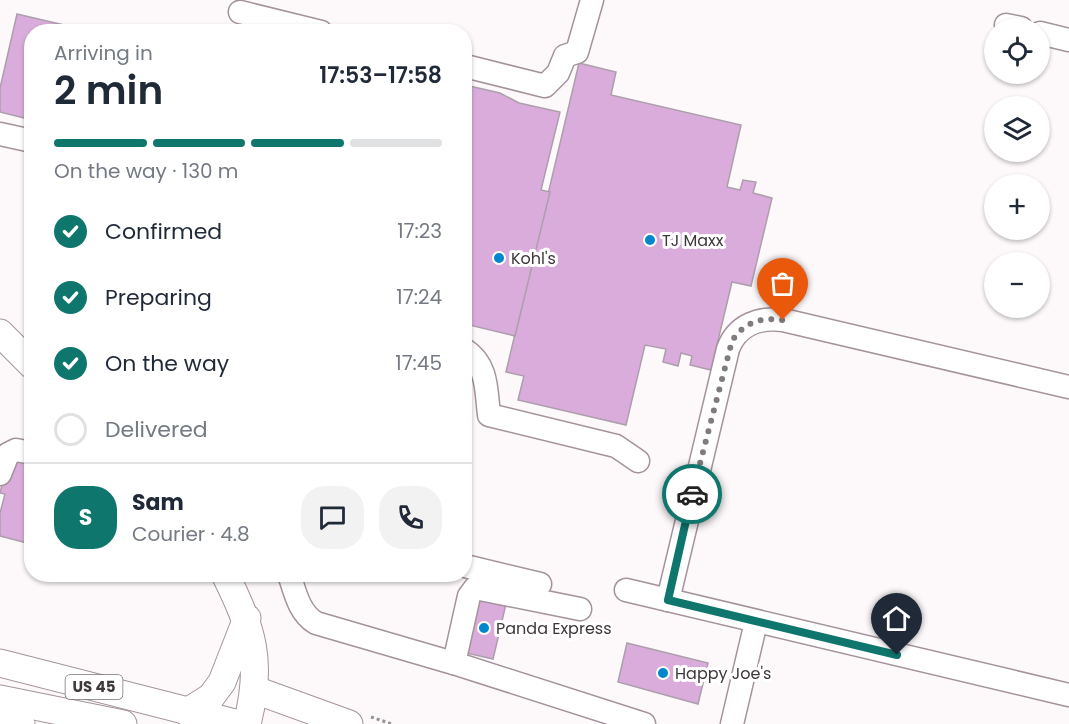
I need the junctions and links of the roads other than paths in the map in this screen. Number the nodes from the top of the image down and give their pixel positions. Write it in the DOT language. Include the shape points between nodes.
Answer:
graph roads {
  1 [pos="592,0"];
  2 [pos="239,14"];
  3 [pos="285,24"];
  4 [pos="1050,35"];
  5 [pos="1069,40"];
  6 [pos="472,68"];
  7 [pos="0,134"];
  8 [pos="24,139"];
  9 [pos="0,333"];
  10 [pos="472,354"];
  11 [pos="24,357"];
  12 [pos="1069,387"];
  13 [pos="24,452"];
  14 [pos="638,460"];
  15 [pos="0,474"];
  16 [pos="472,568"];
  17 [pos="229,582"];
  18 [pos="292,582"];
  19 [pos="540,584"];
  20 [pos="626,590"];
  21 [pos="668,600"];
  22 [pos="580,609"];
  23 [pos="247,618"];
  24 [pos="756,622"];
  25 [pos="0,663"];
  26 [pos="454,663"];
  27 [pos="255,690"];
  28 [pos="1069,695"];
  29 [pos="0,699"];
  30 [pos="187,712"];
  31 [pos="0,718"];
  32 [pos="21,724"];
  33 [pos="123,724"];
  34 [pos="239,724"];
  35 [pos="247,724"];
  36 [pos="349,724"];
  37 [pos="644,724"];
  38 [pos="732,724"];
  1 -- 6 [label="lane" via="577,52 565,56 558,73 544,86"];
  2 -- 3 [label="lane"];
  4 -- 5 [label="lane"];
  7 -- 8 [label="lane"];
  9 -- 11 [label="main road"];
  10 -- 14 [label="lane" via="483,369 489,415 616,446"];
  12 -- 21 [label="lane" via="791,322 763,319 747,325 728,350"];
  13 -- 15 [label="lane" via="8,454"];
  16 -- 19 [label="lane"];
  17 -- 23 [label="main road"];
  18 -- 26 [label="lane" via="308,618 316,623"];
  20 -- 21 [label="lane"];
  21 -- 24 [label="lane"];
  22 -- 26 [label="lane" via="476,588 469,596"];
  23 -- 27 [label="main road" via="255,659"];
  23 -- 30 [label="main road" via="222,682 211,697"];
  24 -- 28 [label="lane"];
  24 -- 38 [label="lane"];
  25 -- 30 [label="main road, US 45"];
  26 -- 37 [label="lane"];
  27 -- 35 [label="main road"];
  27 -- 36 [label="main road"];
  29 -- 33 [label="main road"];
  30 -- 34 [label="main road, US 45"];
  31 -- 32 [label="main road"];
}
